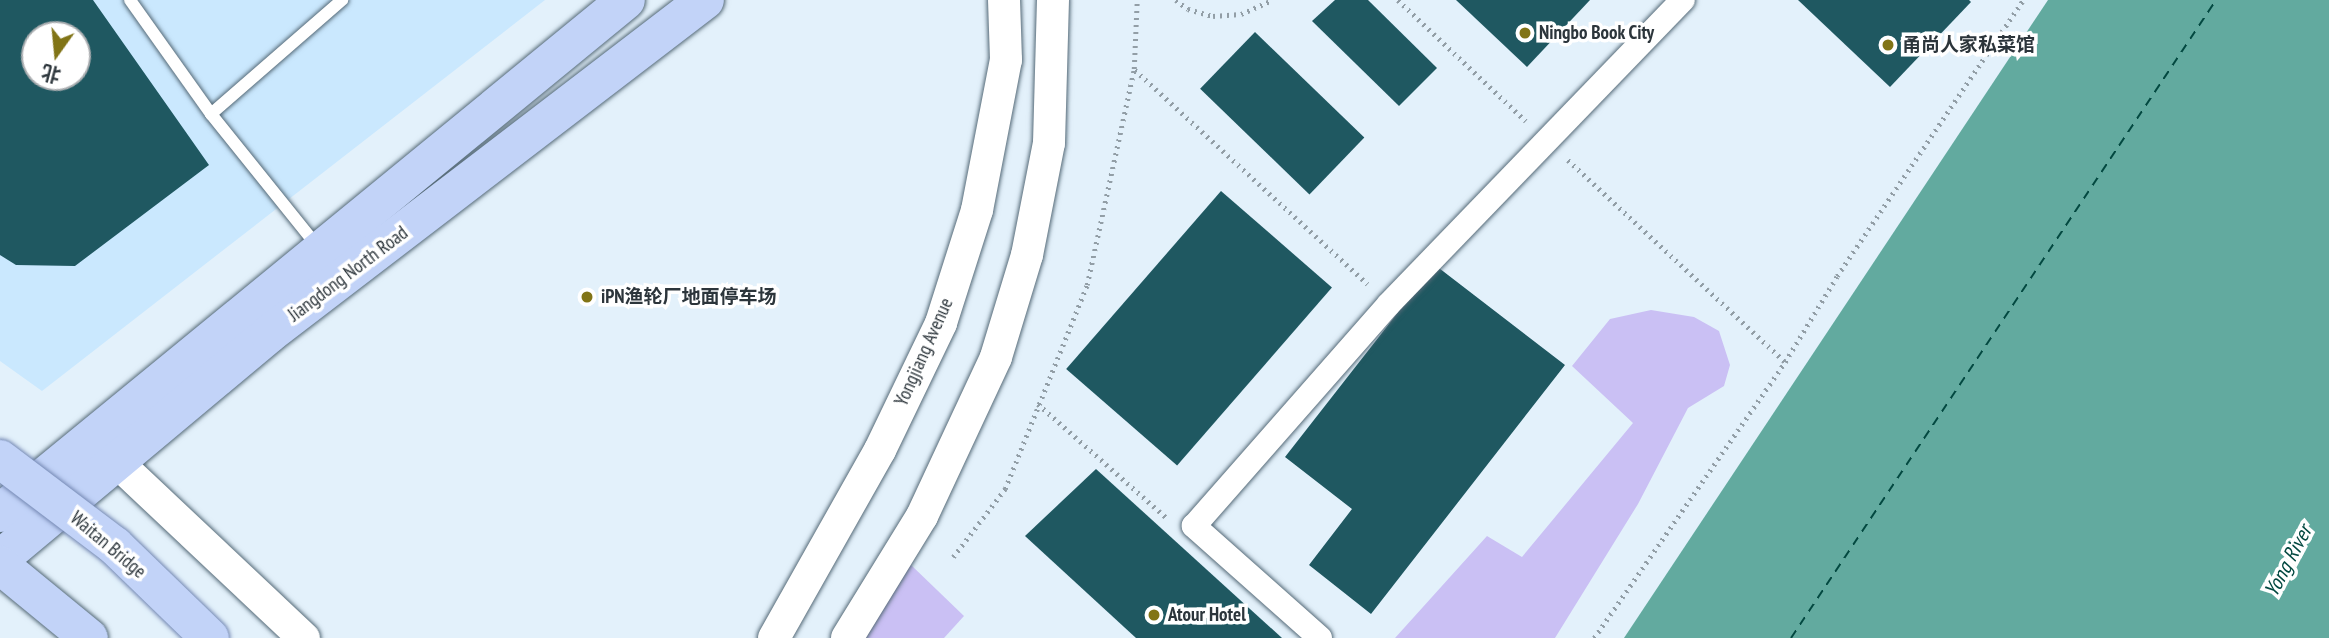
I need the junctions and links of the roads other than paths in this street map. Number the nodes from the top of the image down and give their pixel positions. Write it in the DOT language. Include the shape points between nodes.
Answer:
graph roads {
  1 [pos="131,0"];
  2 [pos="342,0"];
  3 [pos="626,0"];
  4 [pos="705,0"];
  5 [pos="1004,0"];
  6 [pos="1053,0"];
  7 [pos="1683,0"];
  8 [pos="211,114"];
  9 [pos="322,253"];
  10 [pos="104,449"];
  11 [pos="0,459"];
  12 [pos="0,513"];
  13 [pos="0,559"];
  14 [pos="0,565"];
  15 [pos="89,638"];
  16 [pos="210,638"];
  17 [pos="304,638"];
  18 [pos="774,638"];
  19 [pos="847,638"];
  20 [pos="1320,638"];
  1 -- 8 [label="lane"];
  2 -- 8 [label="lane"];
  3 -- 9 [label="main road, Jiangdong North Road"];
  4 -- 10 [label="main road, Jiangdong North Road" via="269,334"];
  5 -- 18 [label="street, Yongjiang Avenue" via="1006,60 977,210 941,323 880,450"];
  6 -- 19 [label="street" via="1049,143 1027,255 996,357 922,516"];
  7 -- 20 [label="street" via="1389,304 1194,526"];
  8 -- 9 [label="lane"];
  9 -- 10 [label="main road, Jiangdong North Road"];
  10 -- 12 [label="main road, Jiangdong North Road"];
  10 -- 13 [label="main road, Jiangdong North Road"];
  10 -- 17 [label="street"];
  11 -- 16 [label="main road, Waitan Bridge, bridge" via="115,546"];
  14 -- 15 [label="main road"];
}
